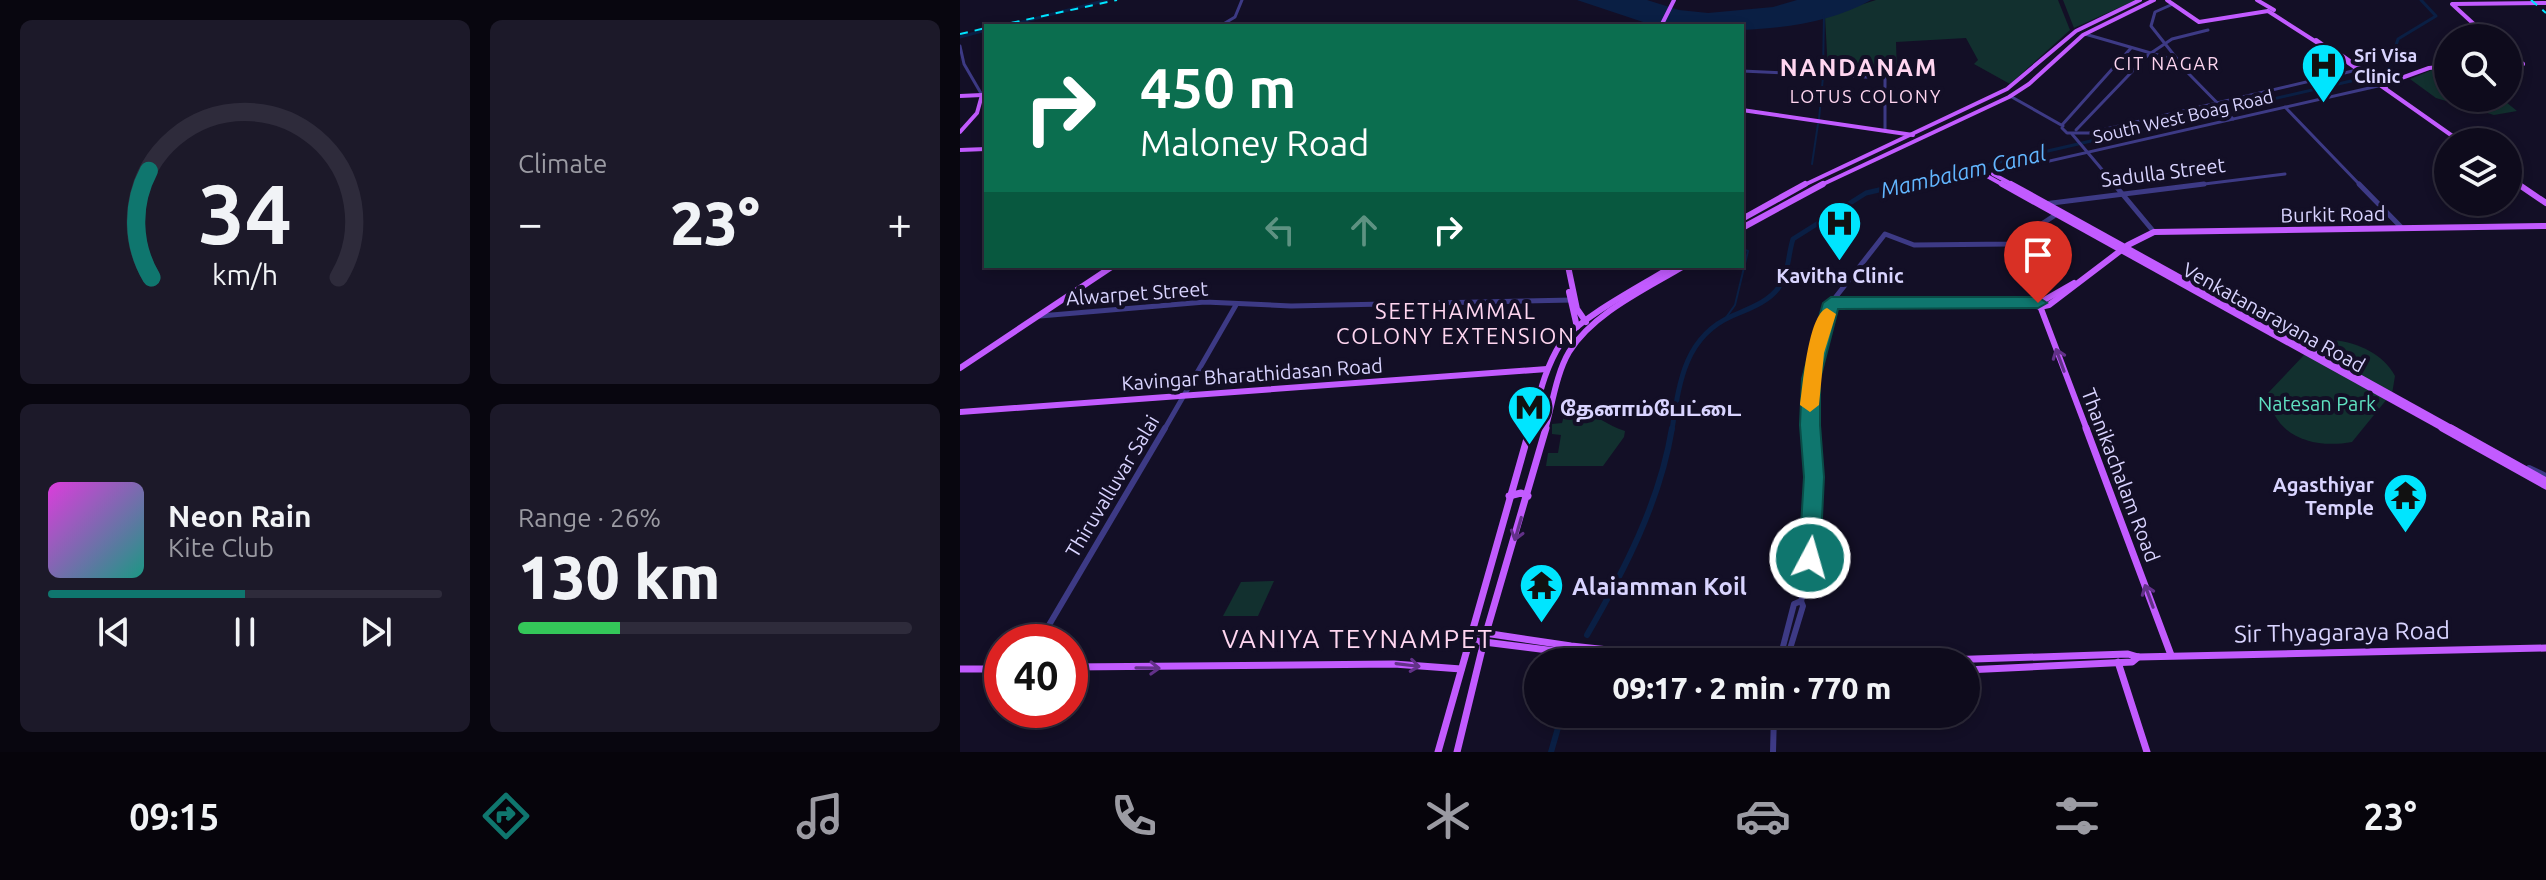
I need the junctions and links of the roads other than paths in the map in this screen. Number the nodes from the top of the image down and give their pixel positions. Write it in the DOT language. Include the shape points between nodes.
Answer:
graph roads {
  1 [pos="1242,0"];
  2 [pos="1676,0"];
  3 [pos="2140,0"];
  4 [pos="2154,0"];
  5 [pos="2167,0"];
  6 [pos="2257,0"];
  7 [pos="2173,4"];
  8 [pos="2546,4"];
  9 [pos="2281,16"];
  10 [pos="2199,22"];
  11 [pos="1223,24"];
  12 [pos="1664,24"];
  13 [pos="2474,24"];
  14 [pos="2477,24"];
  15 [pos="2084,34"];
  16 [pos="2068,38"];
  17 [pos="2076,41"];
  18 [pos="2163,44"];
  19 [pos="960,46"];
  20 [pos="2131,48"];
  21 [pos="2147,52"];
  22 [pos="2177,61"];
  23 [pos="2434,67"];
  24 [pos="2357,70"];
  25 [pos="1744,71"];
  26 [pos="2380,85"];
  27 [pos="984,95"];
  28 [pos="960,96"];
  29 [pos="2010,96"];
  30 [pos="2216,103"];
  31 [pos="2285,107"];
  32 [pos="1744,111"];
  33 [pos="2233,120"];
  34 [pos="2063,126"];
  35 [pos="1930,127"];
  36 [pos="2441,128"];
  37 [pos="2441,128"];
  38 [pos="2074,131"];
  39 [pos="960,132"];
  40 [pos="1887,132"];
  41 [pos="1898,133"];
  42 [pos="1912,136"];
  43 [pos="1925,139"];
  44 [pos="1896,143"];
  45 [pos="984,149"];
  46 [pos="960,150"];
  47 [pos="2089,152"];
  48 [pos="2285,174"];
  49 [pos="1990,175"];
  50 [pos="2522,185"];
  51 [pos="2122,192"];
  52 [pos="2546,201"];
  53 [pos="2043,204"];
  54 [pos="2059,213"];
  55 [pos="1744,218"];
  56 [pos="2546,226"];
  57 [pos="1744,227"];
  58 [pos="2403,228"];
  59 [pos="2154,232"];
  60 [pos="2144,235"];
  61 [pos="2122,248"];
  62 [pos="1110,268"];
  63 [pos="1567,268"];
  64 [pos="1670,268"];
  65 [pos="1681,268"];
  66 [pos="1572,300"];
  67 [pos="2024,302"];
  68 [pos="1831,303"];
  69 [pos="1236,305"];
  70 [pos="2039,305"];
  71 [pos="1039,316"];
  72 [pos="1586,321"];
  73 [pos="1577,327"];
  74 [pos="1588,330"];
  75 [pos="960,368"];
  76 [pos="1547,369"];
  77 [pos="1186,395"];
  78 [pos="960,412"];
  79 [pos="2543,478"];
  80 [pos="1511,487"];
  81 [pos="1529,492"];
  82 [pos="1509,496"];
  83 [pos="1801,601"];
  84 [pos="1049,624"];
  85 [pos="1470,635"];
  86 [pos="1485,637"];
  87 [pos="1555,648"];
  88 [pos="1590,648"];
  89 [pos="1783,648"];
  90 [pos="1790,648"];
  91 [pos="2546,648"];
  92 [pos="2171,655"];
  93 [pos="2117,659"];
  94 [pos="1980,661"];
  95 [pos="1088,667"];
  96 [pos="960,669"];
  97 [pos="984,669"];
  98 [pos="1461,669"];
  99 [pos="1980,669"];
  100 [pos="1774,728"];
  101 [pos="1438,752"];
  102 [pos="1457,752"];
  103 [pos="1773,752"];
  104 [pos="2147,752"];
  1 -- 11 [label="street" via="1235,17"];
  2 -- 12 [label="main road"];
  3 -- 16 [label="main road"];
  4 -- 15 [label="main road"];
  5 -- 7 [label="main road"];
  6 -- 9 [label="main road"];
  7 -- 10 [label="main road"];
  7 -- 18 [label="street" via="2151,18"];
  8 -- 13 [label="main road" via="2452,5"];
  8 -- 14 [label="main road" via="2457,4"];
  9 -- 10 [label="main road" via="2264,10"];
  9 -- 24 [label="main road"];
  9 -- 26 [label="main road"];
  9 -- 36 [label="main road, bridge"];
  10 -- 18 [label="street" via="2208,30"];
  15 -- 17 [label="main road"];
  15 -- 20 [label="street"];
  16 -- 17 [label="main road"];
  16 -- 35 [label="main road" via="2007,89"];
  17 -- 29 [label="main road"];
  18 -- 21 [label="street"];
  18 -- 22 [label="street"];
  19 -- 27 [label="street" via="964,64"];
  20 -- 21 [label="street"];
  20 -- 34 [label="street"];
  21 -- 22 [label="street"];
  21 -- 38 [label="street"];
  22 -- 30 [label="street"];
  23 -- 26 [label="main road"];
  24 -- 26 [label="main road"];
  24 -- 30 [label="street"];
  25 -- 40 [label="street" via="1885,78"];
  26 -- 31 [label="street, South West Boag Road"];
  26 -- 37 [label="main road"];
  27 -- 28 [label="main road"];
  27 -- 39 [label="main road"];
  29 -- 34 [label="street"];
  29 -- 43 [label="main road"];
  30 -- 33 [label="street"];
  30 -- 38 [label="street" via="2089,133"];
  31 -- 33 [label="street, South West Boag Road"];
  31 -- 58 [label="street"];
  32 -- 40 [label="main road"];
  33 -- 47 [label="street, South West Boag Road"];
  34 -- 38 [label="street" via="2062,130"];
  35 -- 41 [label="main road"];
  35 -- 42 [label="main road"];
  38 -- 47 [label="street"];
  40 -- 41 [label="main road"];
  40 -- 42 [label="main road"];
  40 -- 44 [label="main road"];
  41 -- 42 [label="main road"];
  42 -- 43 [label="main road"];
  42 -- 44 [label="main road"];
  43 -- 57 [label="main road" via="1803,192"];
  44 -- 55 [label="main road"];
  45 -- 46 [label="main road"];
  47 -- 49 [label="street, South West Boag Road"];
  47 -- 51 [label="street"];
  48 -- 51 [label="street, Sadulla Street"];
  49 -- 53 [label="main road, Venkatanarayana Road"];
  50 -- 52 [label="main road"];
  51 -- 53 [label="street, Sadulla Street"];
  51 -- 59 [label="street"];
  53 -- 54 [label="main road, Venkatanarayana Road"];
  54 -- 61 [label="main road, Venkatanarayana Road"];
  54 -- 68 [label="street" via="2011,244 1914,245 1885,234"];
  56 -- 58 [label="main road, Burkit Road"];
  58 -- 59 [label="main road, Burkit Road"];
  59 -- 60 [label="main road, Burkit Road"];
  60 -- 61 [label="main road, Burkit Road"];
  60 -- 61 [label="main road"];
  61 -- 70 [label="main road" via="2061,298"];
  61 -- 79 [label="main road, Venkatanarayana Road"];
  61 -- 79 [label="main road, Venkatanarayana Road" via="2390,399"];
  62 -- 71 [label="main road"];
  63 -- 66 [label="main road"];
  64 -- 72 [label="main road"];
  65 -- 74 [label="main road"];
  66 -- 69 [label="street, Alwarpet Street"];
  66 -- 72 [label="main road"];
  66 -- 73 [label="main road"];
  67 -- 68 [label="street"];
  67 -- 70 [label="main road"];
  68 -- 83 [label="street" via="1811,379 1814,519 1809,580"];
  69 -- 71 [label="street, Alwarpet Street" via="1205,302"];
  69 -- 77 [label="street, Thiruvalluvar Salai"];
  92 -- 70 [label="main road, Thanikachalam Road, one-way"];
  71 -- 75 [label="main road"];
  72 -- 73 [label="main road"];
  72 -- 74 [label="main road"];
  73 -- 76 [label="main road" via="1562,341"];
  74 -- 81 [label="main road" via="1567,355"];
  76 -- 77 [label="main road, Kavingar Bharathidasan Road"];
  76 -- 80 [label="main road"];
  77 -- 78 [label="main road, Kavingar Bharathidasan Road"];
  77 -- 84 [label="street, Thiruvalluvar Salai"];
  80 -- 81 [label="main road"];
  80 -- 82 [label="main road"];
  81 -- 82 [label="main road"];
  81 -- 86 [label="main road, one-way"];
  82 -- 85 [label="main road"];
  83 -- 89 [label="street" via="1794,604"];
  83 -- 90 [label="street"];
  85 -- 86 [label="main road"];
  85 -- 98 [label="main road"];
  86 -- 87 [label="main road"];
  86 -- 88 [label="main road"];
  86 -- 102 [label="main road"];
  91 -- 92 [label="main road, Sir Thyagaraya Road"];
  92 -- 93 [label="main road, Sir Thyagaraya Road" via="2132,662"];
  93 -- 94 [label="main road, Sir Thyagaraya Road"];
  93 -- 99 [label="main road, Sir Thyagaraya Road"];
  93 -- 104 [label="main road"];
  95 -- 98 [label="main road, one-way" via="1394,664"];
  96 -- 97 [label="main road"];
  98 -- 101 [label="main road"];
  100 -- 103 [label="street"];
}
